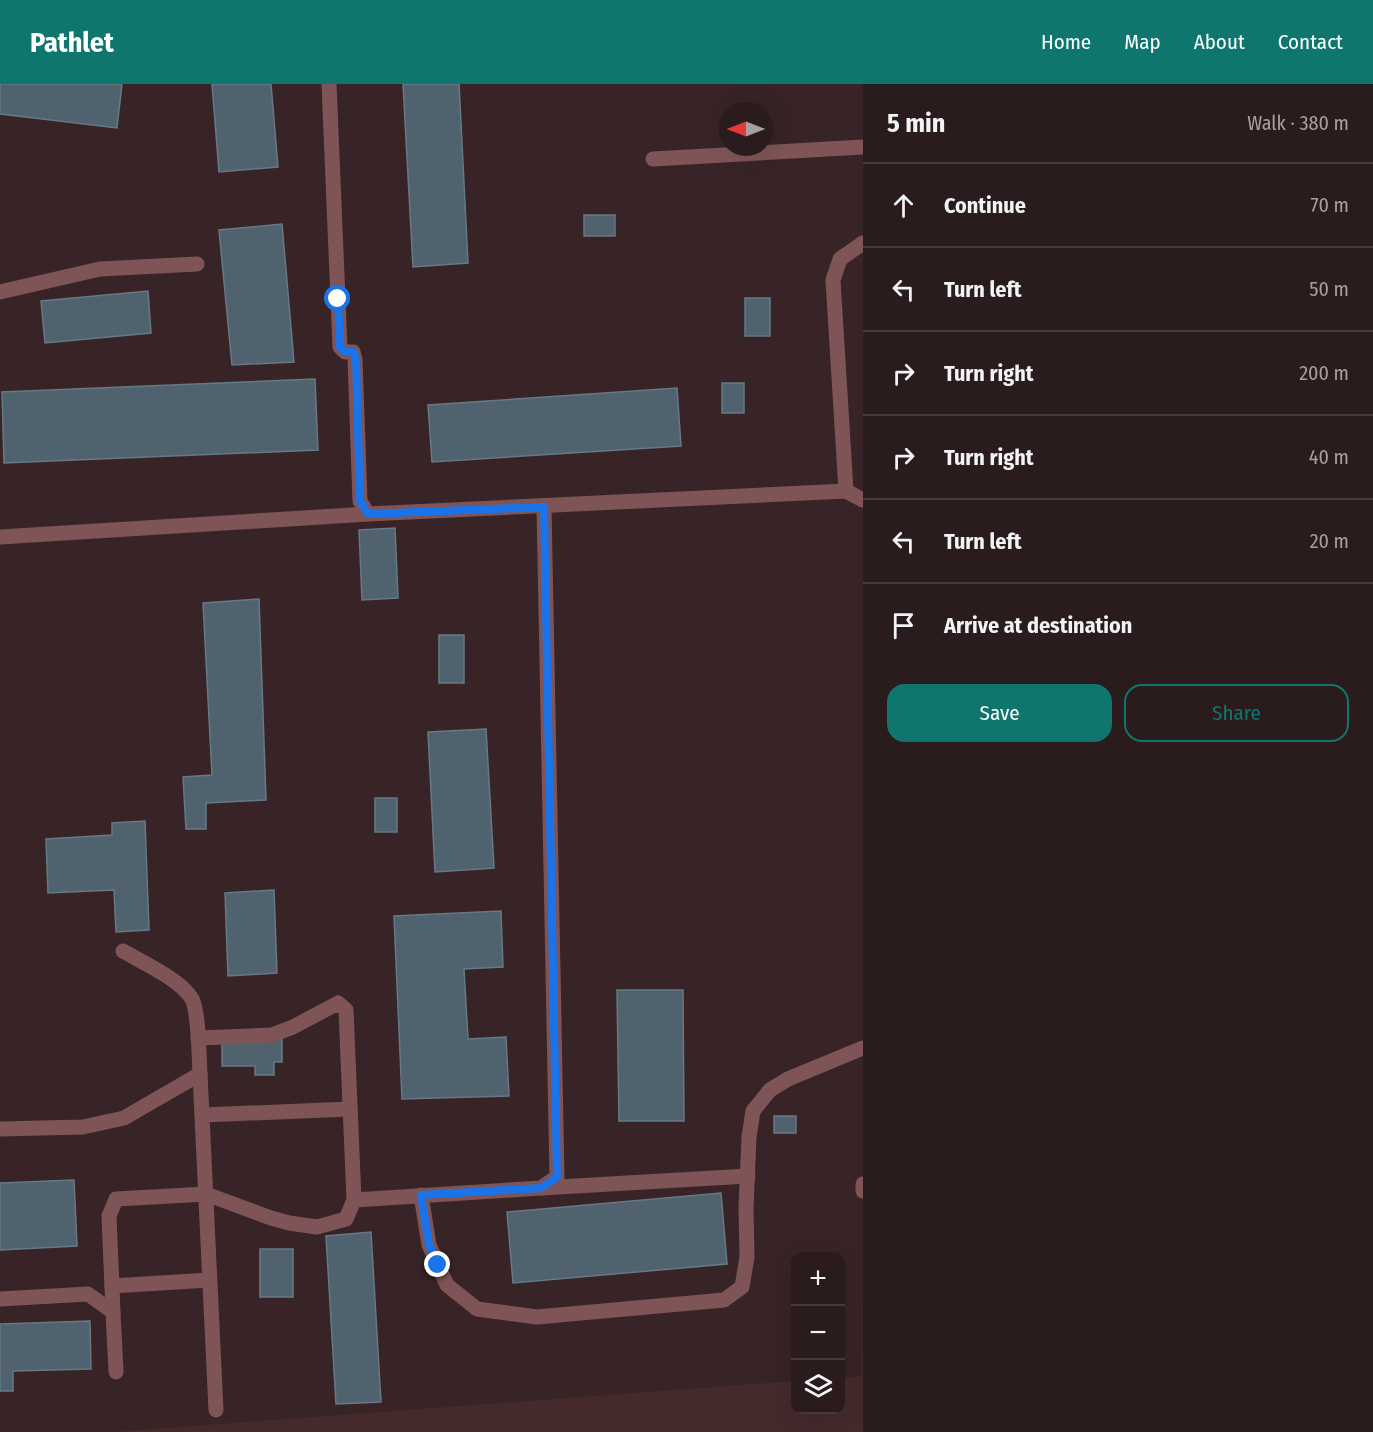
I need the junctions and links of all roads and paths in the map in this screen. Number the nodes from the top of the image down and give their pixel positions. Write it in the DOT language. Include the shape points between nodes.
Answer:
graph roads {
  1 [pos="329,84"];
  2 [pos="863,147"];
  3 [pos="653,159"];
  4 [pos="863,243"];
  5 [pos="197,264"];
  6 [pos="0,292"];
  7 [pos="846,491"];
  8 [pos="863,500"];
  9 [pos="544,507"];
  10 [pos="368,514"];
  11 [pos="0,537"];
  12 [pos="123,951"];
  13 [pos="198,1038"];
  14 [pos="863,1048"];
  15 [pos="200,1074"];
  16 [pos="350,1109"];
  17 [pos="202,1115"];
  18 [pos="0,1129"];
  19 [pos="748,1176"];
  20 [pos="863,1184"];
  21 [pos="541,1188"];
  22 [pos="863,1191"];
  23 [pos="206,1194"];
  24 [pos="421,1195"];
  25 [pos="354,1200"];
  26 [pos="209,1280"];
  27 [pos="112,1286"];
  28 [pos="0,1299"];
  29 [pos="113,1312"];
  30 [pos="116,1372"];
  31 [pos="216,1410"];
  1 -- 10 [label="lane" via="340,347 353,352 356,359 360,501"];
  2 -- 3 [label="lane"];
  4 -- 7 [label="lane" via="840,259 833,280"];
  5 -- 6 [label="lane" via="100,269"];
  7 -- 8 [label="lane"];
  7 -- 9 [label="lane"];
  9 -- 10 [label="lane"];
  9 -- 21 [label="lane" via="557,1177"];
  10 -- 11 [label="lane"];
  12 -- 13 [label="lane" via="177,984 192,1000"];
  13 -- 15 [label="lane"];
  13 -- 16 [label="lane" via="272,1035 338,1003 346,1010"];
  14 -- 19 [label="lane" via="770,1090 753,1111"];
  15 -- 17 [label="lane"];
  15 -- 18 [label="lane" via="124,1118 83,1127"];
  16 -- 17 [label="lane"];
  16 -- 25 [label="lane"];
  17 -- 23 [label="lane"];
  19 -- 21 [label="lane"];
  19 -- 24 [label="lane" via="747,1257 742,1287 724,1300 537,1317 477,1309 447,1285 429,1245"];
  20 -- 22 [label="lane"];
  21 -- 24 [label="lane"];
  23 -- 25 [label="lane" via="271,1218 317,1227 346,1219"];
  23 -- 26 [label="lane"];
  23 -- 27 [label="lane" via="116,1199 109,1216"];
  24 -- 25 [label="lane"];
  26 -- 27 [label="lane"];
  26 -- 31 [label="lane"];
  27 -- 29 [label="lane"];
  28 -- 29 [label="lane" via="88,1294"];
  29 -- 30 [label="lane"];
}
